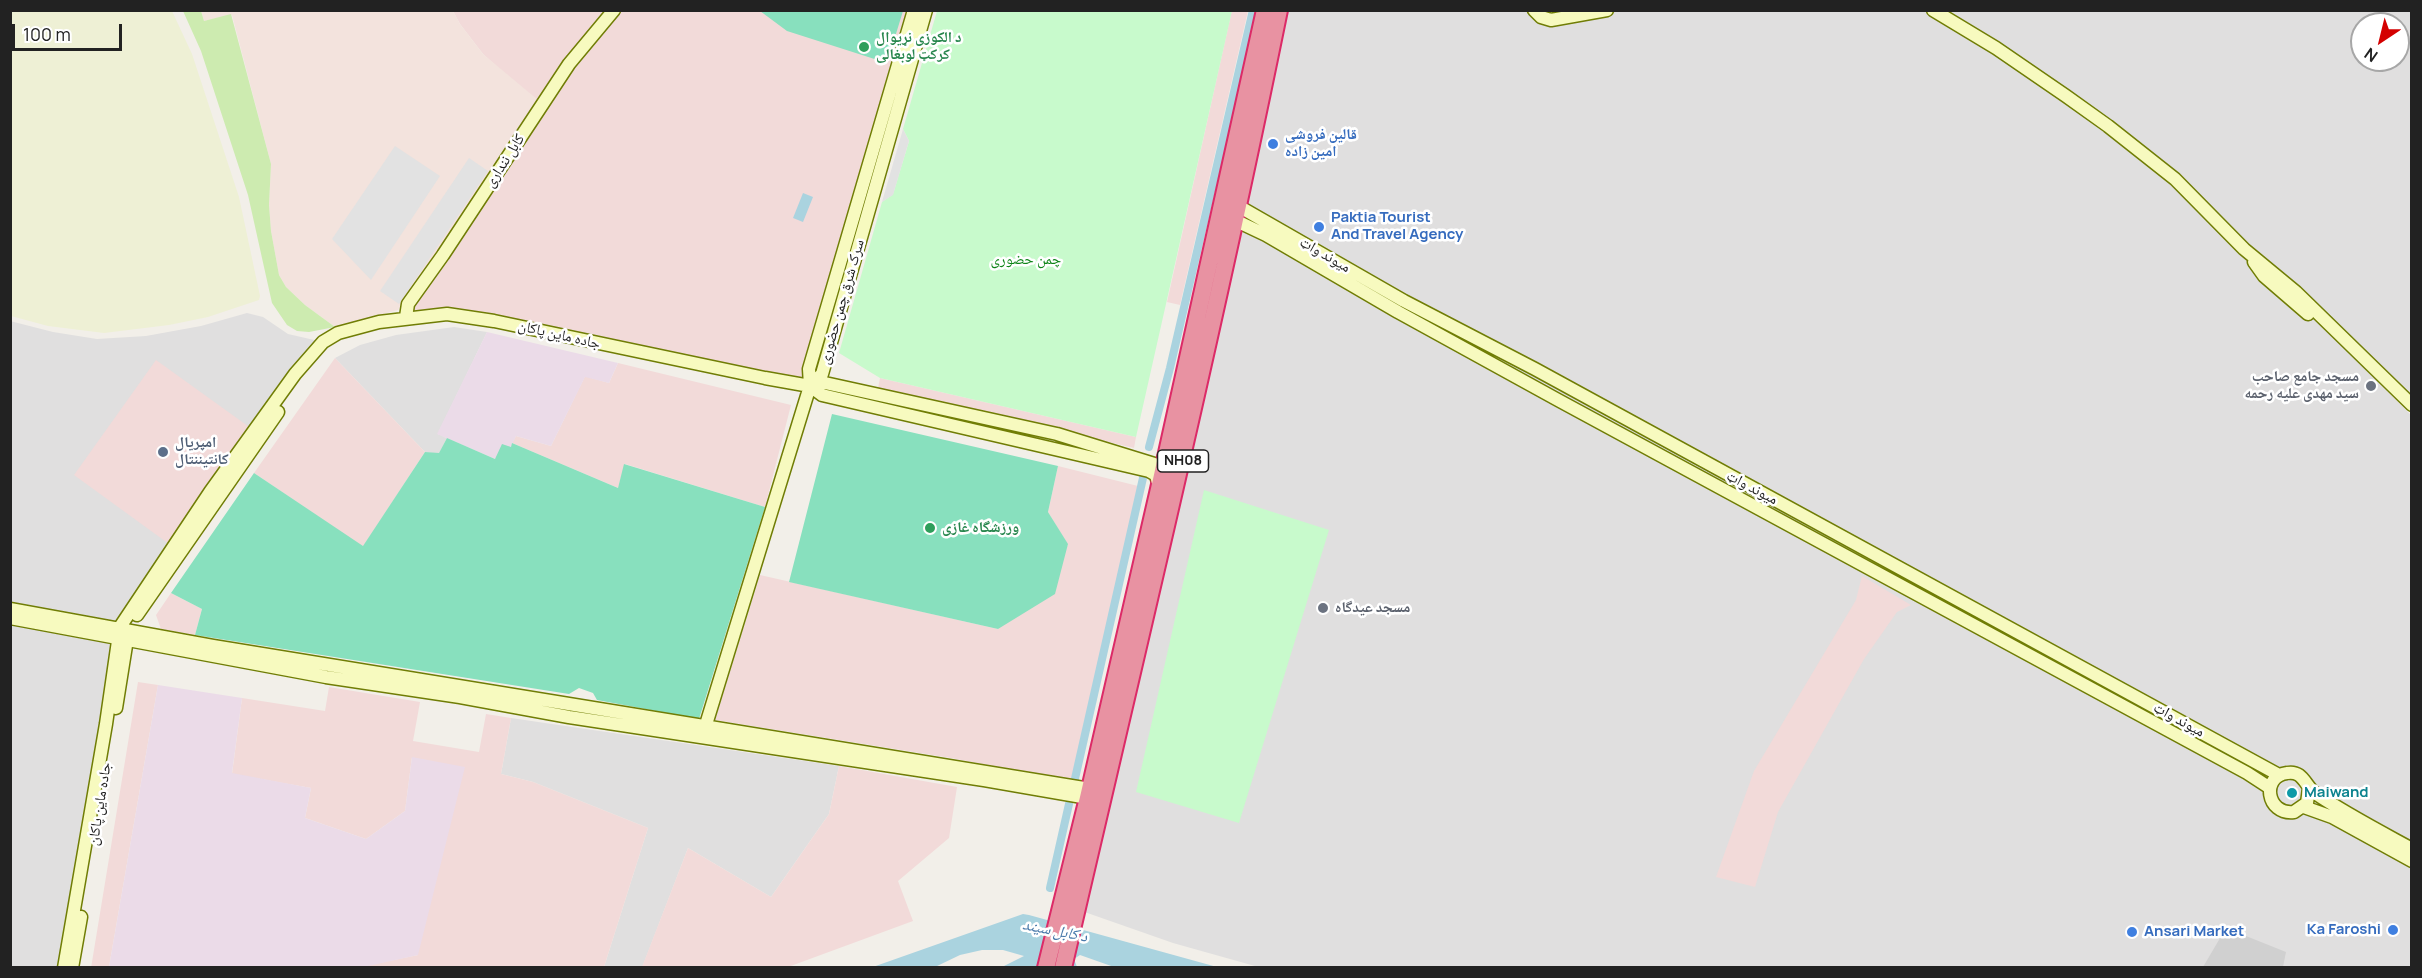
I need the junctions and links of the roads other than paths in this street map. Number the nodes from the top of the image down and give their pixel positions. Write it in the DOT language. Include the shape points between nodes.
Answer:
graph roads {
  1 [pos="614,10"];
  2 [pos="914,10"];
  3 [pos="926,10"];
  4 [pos="1265,10"];
  5 [pos="1279,10"];
  6 [pos="1534,10"];
  7 [pos="1607,10"];
  8 [pos="1934,10"];
  9 [pos="1230,210"];
  10 [pos="2244,249"];
  11 [pos="406,317"];
  12 [pos="810,386"];
  13 [pos="2412,405"];
  14 [pos="2412,416"];
  15 [pos="1182,463"];
  16 [pos="1164,467"];
  17 [pos="1159,489"];
  18 [pos="1164,543"];
  19 [pos="1146,547"];
  20 [pos="10,609"];
  21 [pos="10,618"];
  22 [pos="123,634"];
  23 [pos="704,731"];
  24 [pos="2279,775"];
  25 [pos="2270,788"];
  26 [pos="2309,789"];
  27 [pos="1089,794"];
  28 [pos="2304,807"];
  29 [pos="2412,849"];
  30 [pos="2412,861"];
  31 [pos="1064,923"];
  32 [pos="64,968"];
  33 [pos="72,968"];
  34 [pos="1046,968"];
  35 [pos="1063,968"];
  1 -- 11 [label="main road, کابل ننداری" via="569,64 408,304"];
  2 -- 12 [label="main road, سرک شرق چمن حضوری" via="809,369"];
  3 -- 12 [label="main road, سرک شرق چمن حضوری" via="822,374"];
  4 -- 9 [label="highway, NH08"];
  5 -- 9 [label="highway, NH08"];
  6 -- 7 [label="main road" via="1551,20"];
  8 -- 10 [label="main road" via="2108,126 2175,179"];
  9 -- 15 [label="highway, NH08"];
  9 -- 16 [label="highway, NH08"];
  9 -- 24 [label="main road, میوند واټ" via="1536,369"];
  9 -- 25 [label="main road, میوند واټ" via="1548,394"];
  10 -- 13 [label="main road" via="2296,292"];
  10 -- 14 [label="main road" via="2264,276"];
  11 -- 12 [label="main road, جاده ماین پاکان" via="447,314 494,321"];
  11 -- 22 [label="main road, جاده ماین پاکان" via="338,333 322,342 217,483"];
  12 -- 16 [label="main road" via="825,383 1057,434"];
  12 -- 17 [label="main road" via="822,395 1149,471 1156,475"];
  12 -- 23 [label="main road"];
  15 -- 16 [label="main road"];
  15 -- 18 [label="highway, NH08"];
  16 -- 17 [label="highway, NH08"];
  17 -- 19 [label="highway, NH08"];
  18 -- 19 [label="highway"];
  18 -- 31 [label="highway, NH08"];
  19 -- 27 [label="highway, NH08"];
  20 -- 22 [label="main road"];
  21 -- 22 [label="main road"];
  22 -- 23 [label="main road"];
  22 -- 32 [label="main road"];
  22 -- 33 [label="main road, جاده ماین پاکان"];
  23 -- 27 [label="main road" via="996,772"];
  24 -- 25 [label="main road"];
  24 -- 26 [label="main road" via="2299,774"];
  25 -- 28 [label="main road" via="2271,800 2280,810 2294,812"];
  26 -- 28 [label="main road"];
  26 -- 29 [label="main road"];
  27 -- 31 [label="highway, NH08"];
  28 -- 30 [label="main road" via="2332,817"];
  31 -- 34 [label="highway, NH08"];
  31 -- 35 [label="highway, NH08"];
}
